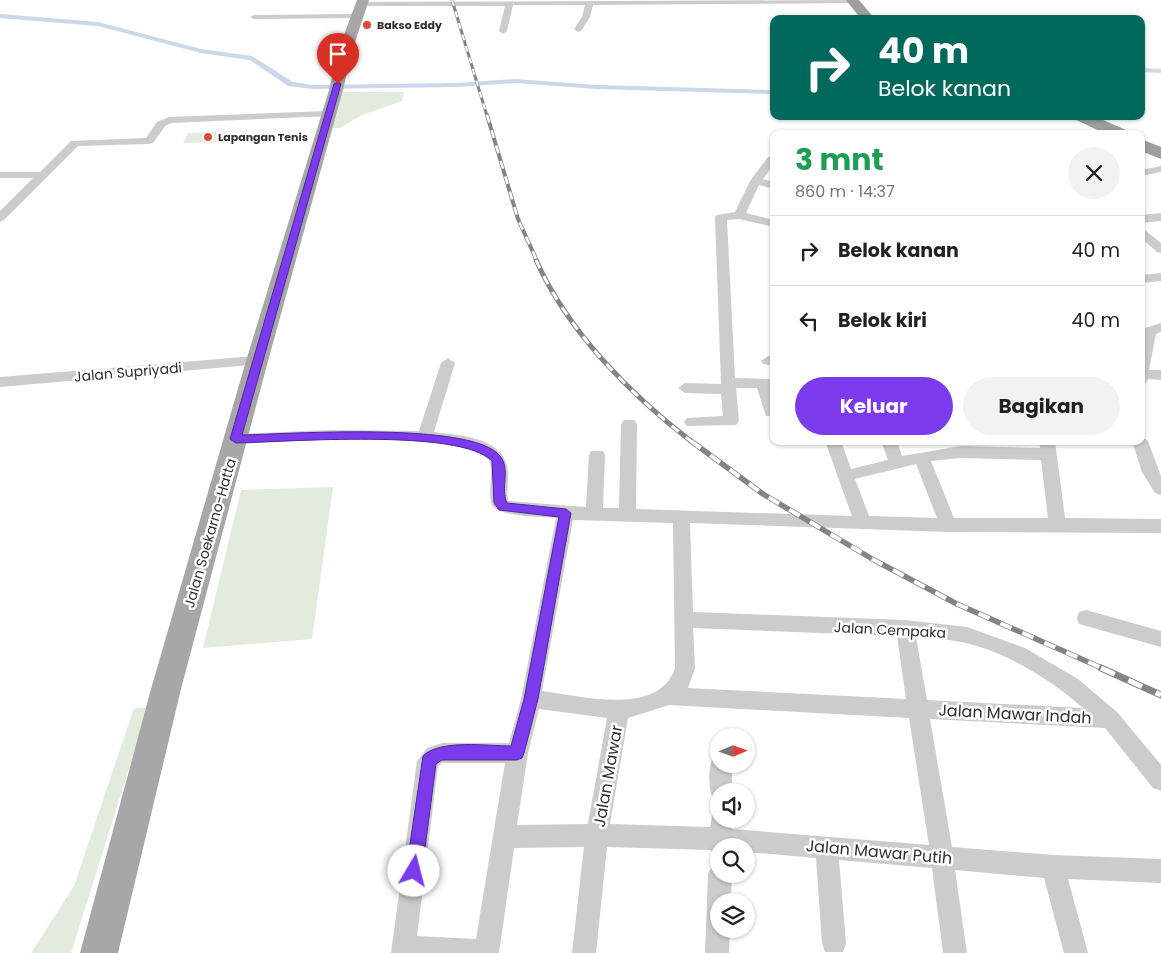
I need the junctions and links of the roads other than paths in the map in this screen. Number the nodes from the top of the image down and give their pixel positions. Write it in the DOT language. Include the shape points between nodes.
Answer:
graph roads {
  1 [pos="853,0"];
  2 [pos="510,1"];
  3 [pos="694,1"];
  4 [pos="602,2"];
  5 [pos="590,3"];
  6 [pos="360,6"];
  7 [pos="865,15"];
  8 [pos="254,17"];
  9 [pos="578,29"];
  10 [pos="503,31"];
  11 [pos="327,114"];
  12 [pos="1089,120"];
  13 [pos="1111,130"];
  14 [pos="1145,146"];
  15 [pos="1161,154"];
  16 [pos="770,162"];
  17 [pos="1161,169"];
  18 [pos="1145,172"];
  19 [pos="0,175"];
  20 [pos="42,176"];
  21 [pos="756,181"];
  22 [pos="770,185"];
  23 [pos="739,215"];
  24 [pos="1161,217"];
  25 [pos="0,218"];
  26 [pos="1145,219"];
  27 [pos="770,223"];
  28 [pos="1145,235"];
  29 [pos="1161,250"];
  30 [pos="1161,277"];
  31 [pos="1145,279"];
  32 [pos="1161,327"];
  33 [pos="1145,354"];
  34 [pos="448,363"];
  35 [pos="254,372"];
  36 [pos="1161,375"];
  37 [pos="1145,376"];
  38 [pos="0,382"];
  39 [pos="768,384"];
  40 [pos="728,386"];
  41 [pos="684,388"];
  42 [pos="770,403"];
  43 [pos="692,422"];
  44 [pos="629,424"];
  45 [pos="425,437"];
  46 [pos="236,439"];
  47 [pos="834,445"];
  48 [pos="890,445"];
  49 [pos="1141,445"];
  50 [pos="1048,448"];
  51 [pos="598,455"];
  52 [pos="921,456"];
  53 [pos="896,461"];
  54 [pos="845,476"];
  55 [pos="1161,489"];
  56 [pos="566,513"];
  57 [pos="594,514"];
  58 [pos="627,516"];
  59 [pos="682,518"];
  60 [pos="863,522"];
  61 [pos="949,525"];
  62 [pos="1057,525"];
  63 [pos="1161,526"];
  64 [pos="1086,618"];
  65 [pos="685,620"];
  66 [pos="905,628"];
  67 [pos="1161,638"];
  68 [pos="669,696"];
  69 [pos="531,699"];
  70 [pos="919,710"];
  71 [pos="622,711"];
  72 [pos="1110,719"];
  73 [pos="517,753"];
  74 [pos="1161,781"];
  75 [pos="597,835"];
  76 [pos="721,835"];
  77 [pos="504,837"];
  78 [pos="827,847"];
  79 [pos="942,857"];
  80 [pos="1053,867"];
  81 [pos="1161,871"];
  82 [pos="718,938"];
  83 [pos="834,943"];
  84 [pos="403,950"];
  85 [pos="487,952"];
  86 [pos="99,953"];
  87 [pos="584,953"];
  88 [pos="717,953"];
  89 [pos="955,953"];
  90 [pos="1076,953"];
  1 -- 3 [label="street"];
  1 -- 7 [label="highway"];
  2 -- 5 [label="street"];
  2 -- 6 [label="street"];
  2 -- 10 [label="street"];
  3 -- 4 [label="street"];
  4 -- 5 [label="street"];
  5 -- 9 [label="street"];
  6 -- 8 [label="street"];
  6 -- 11 [label="main road, Jalan Soekarno-Hatta"];
  11 -- 20 [label="street" via="168,120 161,124 149,141 72,144"];
  11 -- 35 [label="main road, Jalan Soekarno-Hatta"];
  12 -- 13 [label="highway"];
  14 -- 15 [label="highway"];
  16 -- 21 [label="street"];
  17 -- 18 [label="street"];
  19 -- 20 [label="street"];
  20 -- 25 [label="street"];
  21 -- 22 [label="street"];
  21 -- 23 [label="street"];
  23 -- 27 [label="street"];
  23 -- 40 [label="street" via="722,217"];
  24 -- 26 [label="street"];
  28 -- 29 [label="street"];
  30 -- 31 [label="street"];
  32 -- 33 [label="street" via="1148,333"];
  34 -- 45 [label="street"];
  35 -- 38 [label="street, Jalan Supriyadi"];
  35 -- 46 [label="main road, Jalan Soekarno-Hatta"];
  36 -- 37 [label="street"];
  39 -- 40 [label="street"];
  39 -- 42 [label="street"];
  40 -- 41 [label="street"];
  40 -- 43 [label="street" via="731,421"];
  44 -- 58 [label="street"];
  45 -- 46 [label="street" via="375,435"];
  45 -- 56 [label="street" via="473,446 494,454 499,465 499,503 504,507"];
  46 -- 86 [label="main road, Jalan Soekarno-Hatta" via="166,689"];
  47 -- 54 [label="street"];
  48 -- 53 [label="street"];
  49 -- 55 [label="street" via="1150,472"];
  50 -- 52 [label="street"];
  50 -- 62 [label="street"];
  51 -- 57 [label="street"];
  52 -- 53 [label="street"];
  52 -- 61 [label="street"];
  53 -- 54 [label="street"];
  54 -- 60 [label="street"];
  56 -- 57 [label="street"];
  56 -- 69 [label="street"];
  57 -- 58 [label="street"];
  58 -- 59 [label="street"];
  59 -- 60 [label="street"];
  59 -- 65 [label="street"];
  60 -- 61 [label="street"];
  61 -- 62 [label="street"];
  62 -- 63 [label="street"];
  64 -- 67 [label="street"];
  65 -- 66 [label="street, Jalan Cempaka"];
  65 -- 68 [label="street" via="685,668 679,686"];
  66 -- 70 [label="street"];
  66 -- 72 [label="street, Jalan Cempaka" via="966,635 1018,654 1071,685"];
  68 -- 70 [label="street, Jalan Mawar Indah"];
  68 -- 71 [label="street, Jalan Mawar"];
  69 -- 71 [label="street"];
  69 -- 73 [label="street"];
  70 -- 72 [label="street, Jalan Mawar Indah"];
  70 -- 79 [label="street"];
  71 -- 75 [label="street, Jalan Mawar" via="613,735"];
  72 -- 74 [label="street, Jalan Cempaka"];
  73 -- 77 [label="street"];
  73 -- 84 [label="street" via="442,753 428,761"];
  75 -- 76 [label="street, Jalan Mawar Putih"];
  75 -- 77 [label="street, Jalan Mawar Putih"];
  75 -- 87 [label="street, Jalan Mawar"];
  76 -- 78 [label="street, Jalan Mawar Putih"];
  77 -- 85 [label="street"];
  78 -- 79 [label="street, Jalan Mawar Putih"];
  78 -- 83 [label="street"];
  79 -- 80 [label="street, Jalan Mawar Putih"];
  79 -- 89 [label="street"];
  80 -- 81 [label="street, Jalan Mawar Putih"];
  80 -- 90 [label="street"];
  82 -- 88 [label="street"];
  84 -- 85 [label="street"];
}
